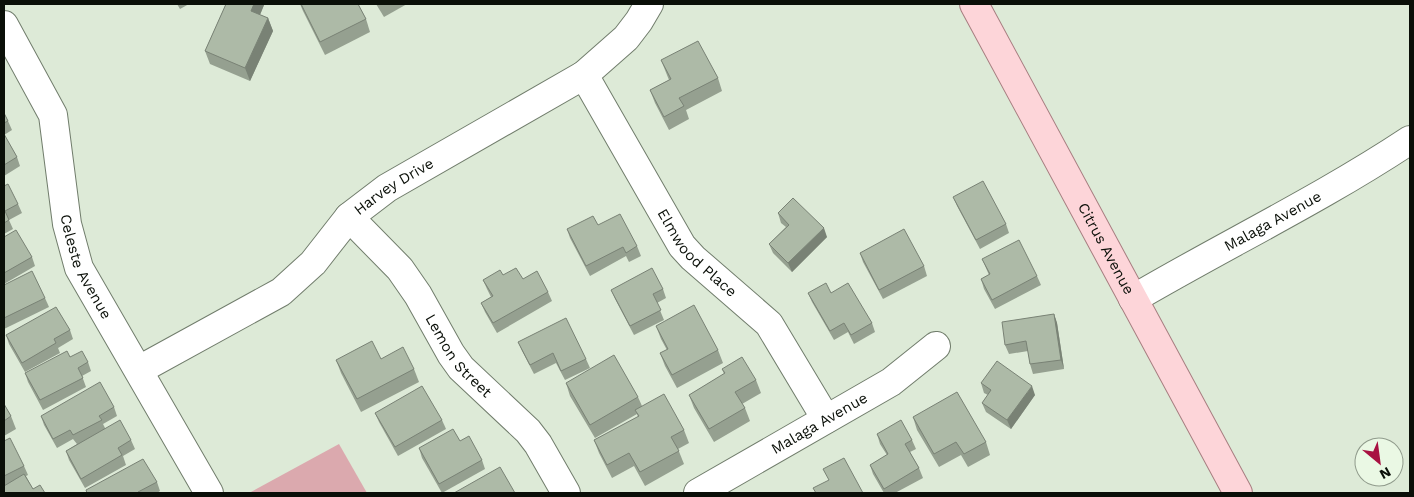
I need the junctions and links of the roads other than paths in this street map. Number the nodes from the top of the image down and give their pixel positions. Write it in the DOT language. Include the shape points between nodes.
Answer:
graph roads {
  1 [pos="649,4"];
  2 [pos="974,4"];
  3 [pos="4,25"];
  4 [pos="584,75"];
  5 [pos="1410,140"];
  6 [pos="349,217"];
  7 [pos="1133,299"];
  8 [pos="936,346"];
  9 [pos="139,370"];
  10 [pos="826,418"];
  11 [pos="1234,492"];
  12 [pos="209,493"];
  13 [pos="566,493"];
  14 [pos="698,493"];
  1 -- 4 [label="street, Harvey Drive" via="626,38"];
  2 -- 7 [label="main road, Citrus Avenue"];
  3 -- 9 [label="street, Celeste Avenue" via="53,115 67,224 79,268"];
  4 -- 6 [label="street, Harvey Drive" via="387,188"];
  4 -- 10 [label="street, Elmwood Place" via="682,246 769,324"];
  5 -- 7 [label="street, Malaga Avenue" via="1372,166"];
  6 -- 9 [label="street, Harvey Drive" via="313,263 282,292"];
  6 -- 13 [label="street, Lemon Street" via="400,269 456,361 528,431"];
  7 -- 11 [label="main road, Citrus Avenue"];
  8 -- 10 [label="street, Malaga Avenue" via="891,382"];
  9 -- 12 [label="street, Celeste Avenue"];
  10 -- 14 [label="street, Malaga Avenue"];
}
